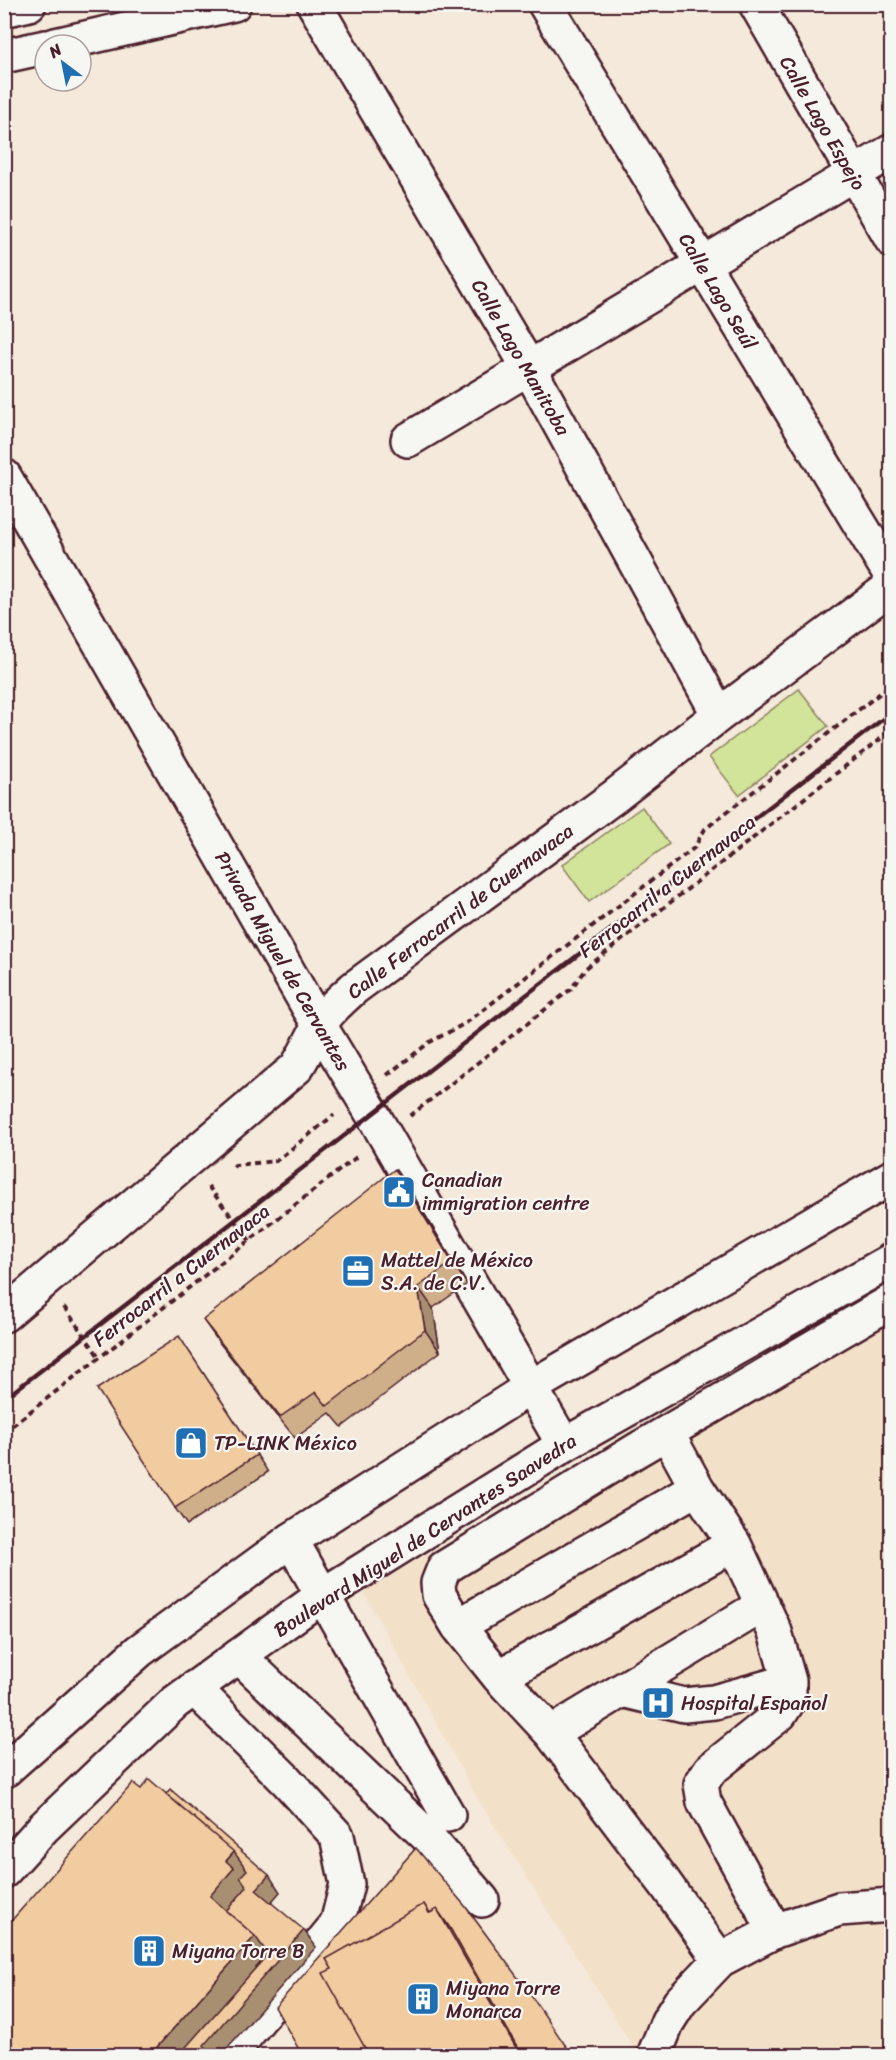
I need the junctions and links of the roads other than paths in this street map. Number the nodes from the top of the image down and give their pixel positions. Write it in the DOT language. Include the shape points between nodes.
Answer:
graph roads {
  1 [pos="29,4"];
  2 [pos="234,4"];
  3 [pos="314,4"];
  4 [pos="545,4"];
  5 [pos="756,4"];
  6 [pos="4,10"];
  7 [pos="93,36"];
  8 [pos="33,50"];
  9 [pos="4,56"];
  10 [pos="891,151"];
  11 [pos="852,174"];
  12 [pos="891,240"];
  13 [pos="702,264"];
  14 [pos="529,368"];
  15 [pos="408,440"];
  16 [pos="4,476"];
  17 [pos="891,577"];
  18 [pos="891,586"];
  19 [pos="719,715"];
  20 [pos="319,1025"];
  21 [pos="891,1177"];
  22 [pos="891,1260"];
  23 [pos="891,1301"];
  24 [pos="4,1316"];
  25 [pos="531,1387"];
  26 [pos="667,1433"];
  27 [pos="564,1445"];
  28 [pos="697,1488"];
  29 [pos="291,1540"];
  30 [pos="734,1545"];
  31 [pos="323,1595"];
  32 [pos="763,1605"];
  33 [pos="458,1626"];
  34 [pos="239,1656"];
  35 [pos="500,1677"];
  36 [pos="789,1681"];
  37 [pos="194,1688"];
  38 [pos="622,1690"];
  39 [pos="550,1733"];
  40 [pos="4,1771"];
  41 [pos="448,1815"];
  42 [pos="4,1871"];
  43 [pos="482,1900"];
  44 [pos="887,1910"];
  45 [pos="775,1931"];
  46 [pos="720,1960"];
  47 [pos="237,2046"];
  48 [pos="656,2055"];
  1 -- 6 [label="main road"];
  2 -- 7 [label="main road"];
  3 -- 14 [label="main road, Calle Lago Manitoba"];
  4 -- 13 [label="main road, Calle Lago Seúl"];
  5 -- 11 [label="main road, Calle Lago Espejo"];
  8 -- 9 [label="main road"];
  10 -- 11 [label="main road"];
  11 -- 12 [label="main road, Calle Lago Espejo"];
  11 -- 13 [label="main road"];
  13 -- 14 [label="main road"];
  13 -- 17 [label="main road, Calle Lago Seúl"];
  14 -- 15 [label="main road"];
  14 -- 19 [label="main road, Calle Lago Manitoba"];
  16 -- 20 [label="main road, Privada Miguel de Cervantes"];
  18 -- 19 [label="main road, Calle Ferrocarril de Cuernavaca"];
  19 -- 20 [label="main road, Calle Ferrocarril de Cuernavaca" via="354,988"];
  20 -- 24 [label="main road, Calle Ferrocarril de Cuernavaca" via="296,1068"];
  20 -- 25 [label="main road, Privada Miguel de Cervantes"];
  21 -- 25 [label="main road"];
  22 -- 27 [label="main road, Boulevard Miguel de Cervantes Saavedra"];
  23 -- 26 [label="main road"];
  25 -- 27 [label="main road, Privada Miguel de Cervantes"];
  25 -- 29 [label="main road"];
  26 -- 28 [label="main road"];
  26 -- 33 [label="main road" via="444,1568 438,1583 439,1595"];
  27 -- 31 [label="main road, Boulevard Miguel de Cervantes Saavedra"];
  28 -- 30 [label="main road"];
  28 -- 33 [label="main road"];
  29 -- 31 [label="main road"];
  29 -- 40 [label="main road" via="139,1651"];
  30 -- 32 [label="main road"];
  30 -- 35 [label="main road"];
  31 -- 34 [label="main road, Boulevard Miguel de Cervantes Saavedra"];
  31 -- 41 [label="main road"];
  32 -- 36 [label="main road"];
  32 -- 38 [label="main road"];
  33 -- 35 [label="main road"];
  34 -- 37 [label="main road, Boulevard Miguel de Cervantes Saavedra"];
  34 -- 43 [label="main road" via="426,1835"];
  35 -- 39 [label="main road"];
  36 -- 38 [label="main road" via="714,1702 684,1705"];
  36 -- 45 [label="main road" via="789,1700 780,1714 710,1770 701,1784 704,1802"];
  37 -- 42 [label="main road, Boulevard Miguel de Cervantes Saavedra" via="44,1827"];
  37 -- 47 [label="main road" via="337,1836 347,1884 337,1924"];
  38 -- 39 [label="main road"];
  39 -- 46 [label="main road"];
  44 -- 45 [label="main road" via="839,1909"];
  45 -- 46 [label="main road"];
  46 -- 48 [label="main road" via="668,2021"];
}
